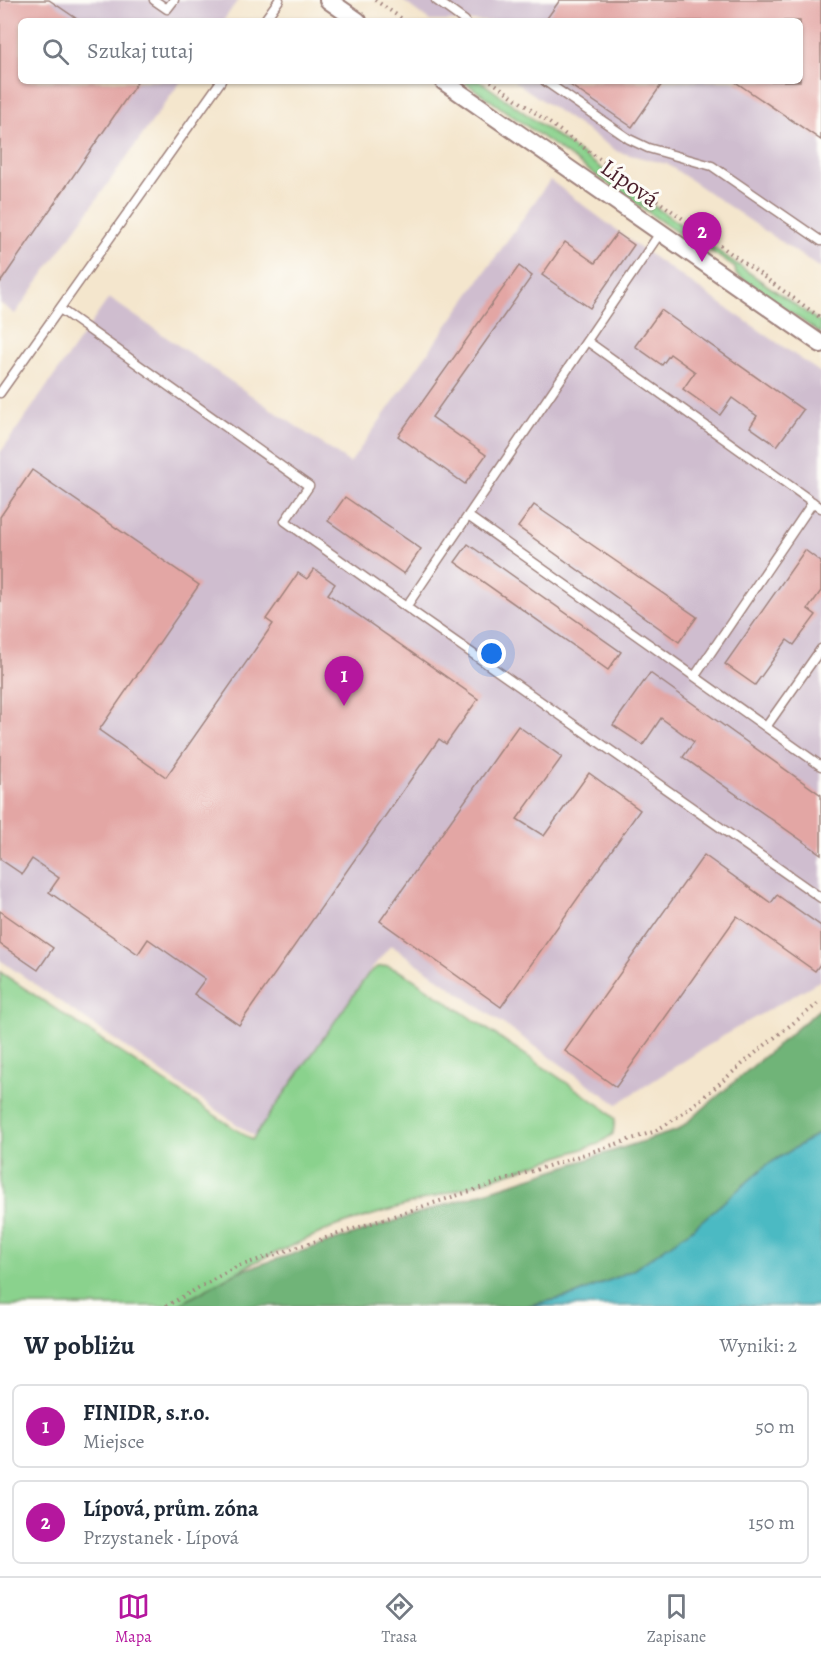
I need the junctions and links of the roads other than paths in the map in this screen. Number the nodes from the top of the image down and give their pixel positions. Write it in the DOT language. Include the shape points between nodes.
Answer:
graph roads {
  1 [pos="154,0"];
  2 [pos="174,0"];
  3 [pos="279,0"];
  4 [pos="328,0"];
  5 [pos="436,0"];
  6 [pos="266,18"];
  7 [pos="354,18"];
  8 [pos="461,18"];
  9 [pos="219,84"];
  10 [pos="447,84"];
  11 [pos="549,84"];
  12 [pos="660,233"];
  13 [pos="821,241"];
  14 [pos="60,309"];
  15 [pos="587,341"];
  16 [pos="821,344"];
  17 [pos="0,393"];
  18 [pos="817,505"];
  19 [pos="468,516"];
  20 [pos="406,607"];
  21 [pos="821,649"];
  22 [pos="694,676"];
  23 [pos="766,727"];
  24 [pos="821,766"];
  25 [pos="821,898"];
  1 -- 2 [label="lane" via="167,9"];
  3 -- 6 [label="lane"];
  4 -- 7 [label="street"];
  5 -- 8 [label="lane"];
  9 -- 14 [label="lane"];
  10 -- 12 [label="street, Lípová"];
  11 -- 13 [label="lane" via="629,139 712,166"];
  12 -- 15 [label="lane"];
  12 -- 16 [label="street, Lípová"];
  14 -- 17 [label="lane"];
  14 -- 20 [label="lane" via="309,486 285,521"];
  15 -- 18 [label="lane"];
  15 -- 19 [label="lane"];
  18 -- 22 [label="lane"];
  19 -- 20 [label="lane"];
  19 -- 22 [label="lane"];
  20 -- 25 [label="lane"];
  21 -- 23 [label="lane"];
  22 -- 23 [label="lane"];
  23 -- 24 [label="lane"];
}
